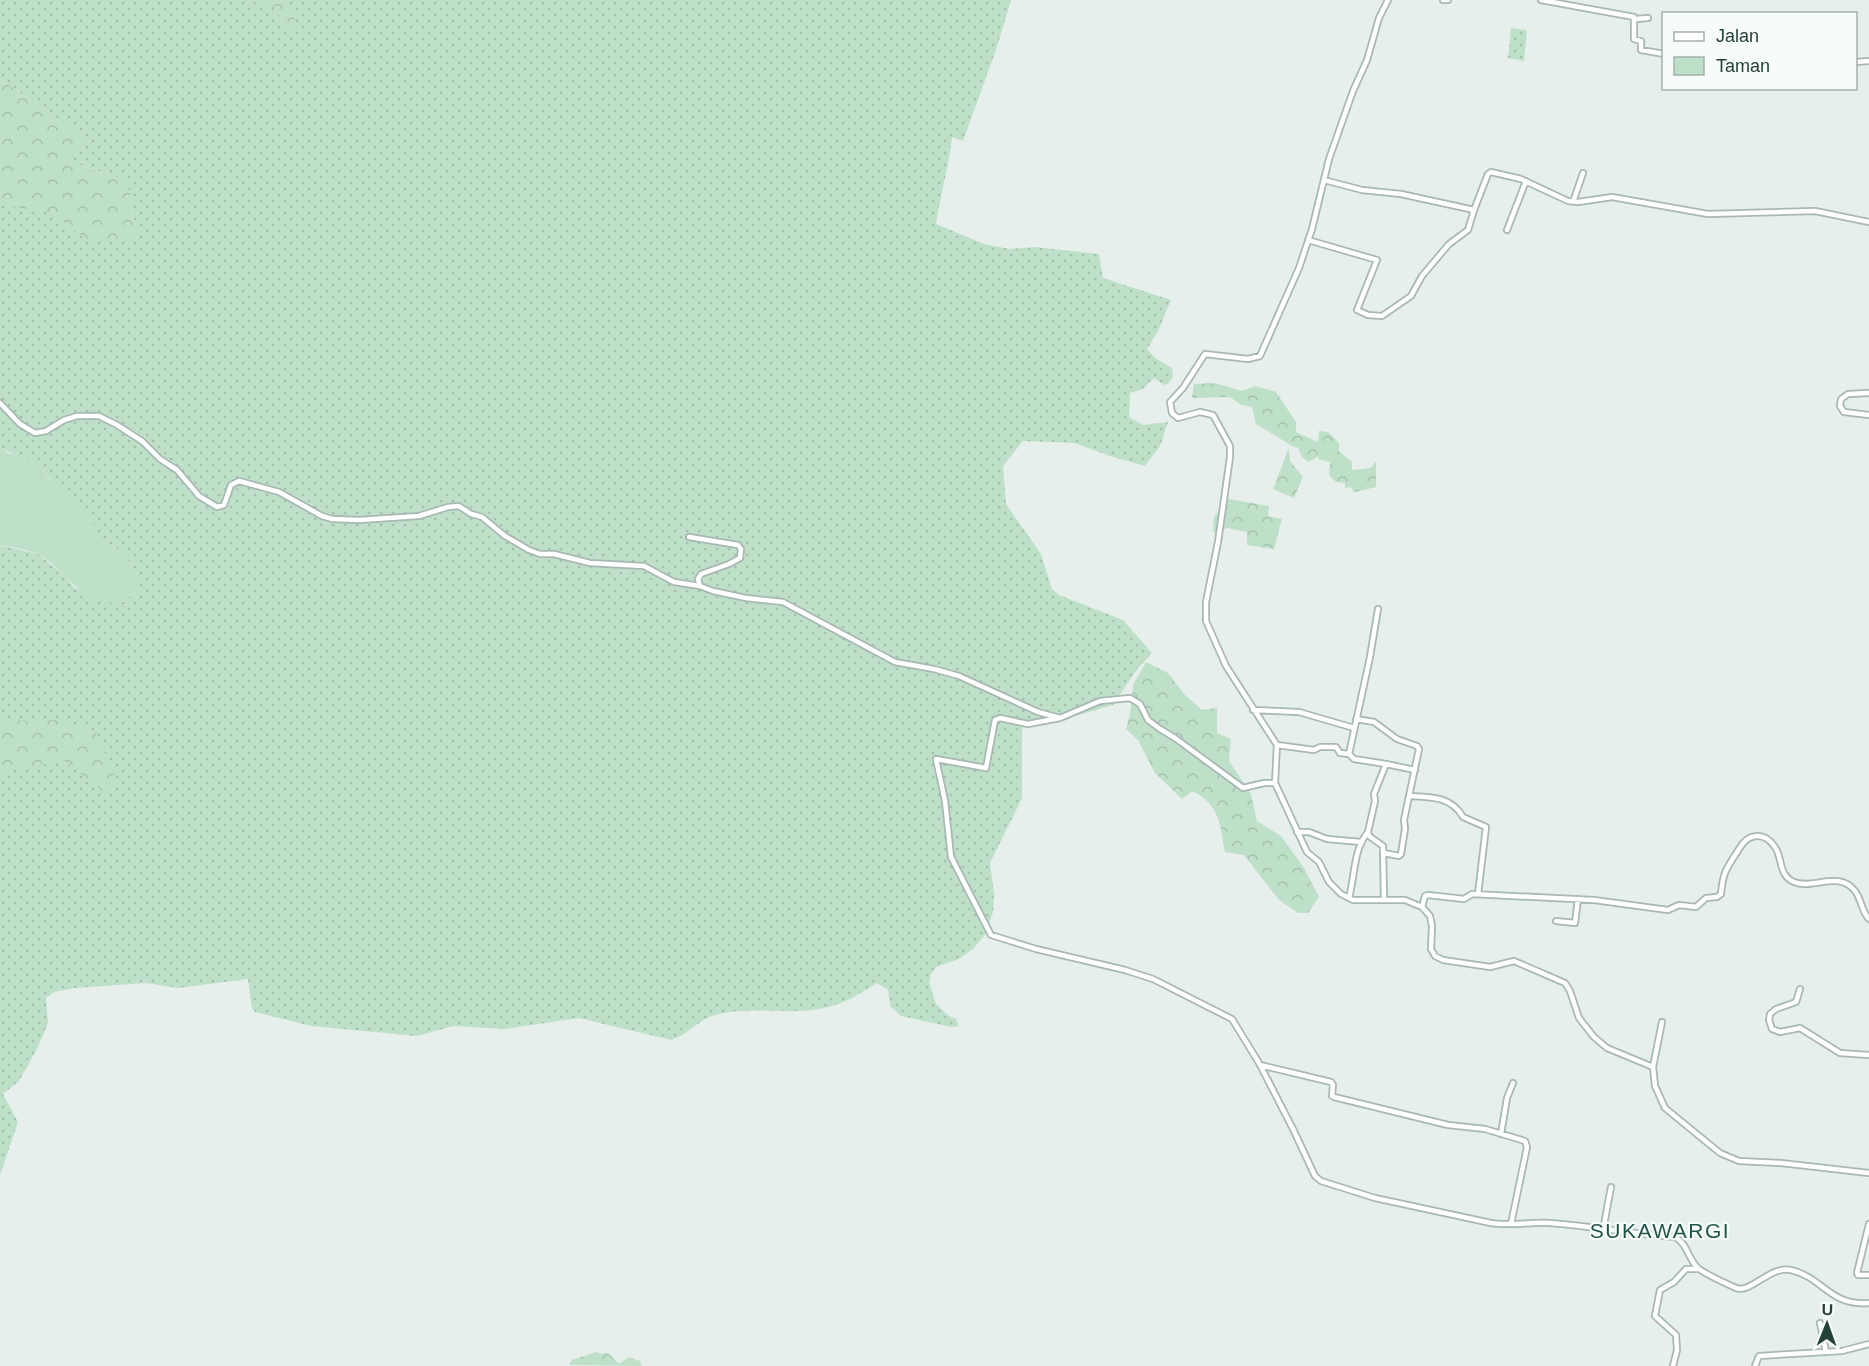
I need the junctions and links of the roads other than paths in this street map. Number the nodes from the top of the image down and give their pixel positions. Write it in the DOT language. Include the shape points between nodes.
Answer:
graph roads {
  1 [pos="1388,0"];
  2 [pos="1443,0"];
  3 [pos="1448,0"];
  4 [pos="1541,0"];
  5 [pos="1648,18"];
  6 [pos="1636,19"];
  7 [pos="1662,54"];
  8 [pos="1583,173"];
  9 [pos="1324,180"];
  10 [pos="1526,181"];
  11 [pos="1573,202"];
  12 [pos="1474,210"];
  13 [pos="1869,222"];
  14 [pos="1507,230"];
  15 [pos="1308,240"];
  16 [pos="1869,393"];
  17 [pos="0,403"];
  18 [pos="1869,415"];
  19 [pos="689,537"];
  20 [pos="700,586"];
  21 [pos="1378,609"];
  22 [pos="1253,710"];
  23 [pos="1060,718"];
  24 [pos="1356,719"];
  25 [pos="1354,728"];
  26 [pos="1277,745"];
  27 [pos="1349,754"];
  28 [pos="1386,764"];
  29 [pos="1415,770"];
  30 [pos="1275,783"];
  31 [pos="1409,796"];
  32 [pos="1297,832"];
  33 [pos="1368,832"];
  34 [pos="1361,842"];
  35 [pos="1384,853"];
  36 [pos="1478,894"];
  37 [pos="1349,898"];
  38 [pos="1578,899"];
  39 [pos="1384,900"];
  40 [pos="1422,907"];
  41 [pos="1869,919"];
  42 [pos="1556,921"];
  43 [pos="1800,989"];
  44 [pos="1662,1022"];
  45 [pos="1869,1055"];
  46 [pos="1260,1065"];
  47 [pos="1653,1067"];
  48 [pos="1513,1083"];
  49 [pos="1501,1134"];
  50 [pos="1869,1173"];
  51 [pos="1611,1187"];
  52 [pos="1511,1224"];
  53 [pos="1869,1224"];
  54 [pos="1603,1230"];
  55 [pos="1698,1269"];
  56 [pos="1869,1275"];
  57 [pos="1869,1303"];
  58 [pos="1820,1323"];
  59 [pos="1869,1344"];
  60 [pos="1826,1352"];
  61 [pos="1673,1366"];
  62 [pos="1755,1366"];
  1 -- 9 [label="street"];
  2 -- 3 [label="street"];
  4 -- 6 [label="street"];
  5 -- 6 [label="street"];
  6 -- 7 [label="street" via="1634,39 1641,41 1641,50"];
  8 -- 11 [label="street"];
  9 -- 12 [label="street"];
  9 -- 15 [label="street"];
  10 -- 11 [label="street"];
  10 -- 12 [label="street" via="1489,172"];
  10 -- 14 [label="street"];
  11 -- 13 [label="street" via="1605,196 1708,214 1804,210"];
  12 -- 15 [label="street" via="1468,230 1449,244 1413,294 1382,316 1357,310 1377,260"];
  15 -- 22 [label="street" via="1260,356 1248,359 1205,354 1170,402 1178,418 1200,411 1213,415 1230,447 1206,618 1226,666"];
  16 -- 18 [label="street" via="1848,394 1841,399 1840,406 1844,412"];
  17 -- 20 [label="street" via="35,433 77,416 99,416 142,441 177,470 194,491 217,507 224,505 231,485 238,481 279,492 333,519 419,516 459,506 536,553 590,563 641,565 674,582"];
  19 -- 20 [label="street" via="738,545 741,549 740,558 701,574"];
  20 -- 23 [label="street" via="746,598 783,602 895,662 959,676"];
  21 -- 24 [label="street"];
  22 -- 25 [label="street" via="1294,711"];
  22 -- 26 [label="street"];
  23 -- 30 [label="street" via="1100,701 1130,698 1140,704 1148,720 1243,788"];
  23 -- 46 [label="street" via="1028,724 995,720 986,768 936,759 951,857 989,933 1153,978 1232,1019"];
  24 -- 25 [label="street"];
  24 -- 29 [label="street" via="1374,722 1396,740 1417,746"];
  25 -- 27 [label="street"];
  26 -- 27 [label="street" via="1314,750 1336,747 1340,753"];
  26 -- 30 [label="street"];
  27 -- 28 [label="street" via="1354,759"];
  28 -- 29 [label="street"];
  28 -- 33 [label="street" via="1374,794"];
  29 -- 31 [label="street"];
  30 -- 32 [label="street"];
  31 -- 35 [label="street" via="1401,854"];
  31 -- 36 [label="street" via="1441,798 1463,817 1486,826"];
  32 -- 34 [label="street"];
  32 -- 37 [label="street" via="1329,882"];
  33 -- 34 [label="street"];
  33 -- 35 [label="street" via="1383,845"];
  34 -- 37 [label="street"];
  35 -- 39 [label="street"];
  36 -- 38 [label="street"];
  36 -- 40 [label="street" via="1465,899 1428,895"];
  37 -- 39 [label="street"];
  38 -- 41 [label="street" via="1668,909 1679,905 1696,907 1706,898 1721,894 1725,870 1744,840 1756,835 1774,846 1785,875 1796,882 1828,880 1849,886"];
  38 -- 42 [label="street" via="1575,923"];
  39 -- 40 [label="street" via="1405,900"];
  40 -- 47 [label="street" via="1430,916 1431,949 1435,956 1490,967 1514,961 1565,983 1580,1018 1594,1037 1606,1048"];
  43 -- 45 [label="street" via="1796,1002 1770,1014 1772,1029 1780,1032 1800,1028 1840,1053"];
  44 -- 47 [label="street"];
  46 -- 49 [label="street" via="1331,1082 1334,1097"];
  46 -- 52 [label="street" via="1311,1171 1322,1181 1375,1198"];
  47 -- 50 [label="street" via="1655,1086 1665,1108 1720,1153 1739,1161"];
  48 -- 49 [label="street"];
  49 -- 52 [label="street" via="1527,1144"];
  51 -- 54 [label="street"];
  52 -- 54 [label="street" via="1551,1223"];
  53 -- 56 [label="street" via="1857,1273"];
  54 -- 55 [label="street" via="1675,1237 1681,1240"];
  55 -- 57 [label="street" via="1742,1289 1770,1274 1790,1270 1840,1300"];
  55 -- 61 [label="street" via="1686,1269 1659,1294 1655,1316 1677,1340"];
  58 -- 60 [label="street"];
  59 -- 60 [label="street"];
  60 -- 62 [label="street" via="1759,1356"];
}
